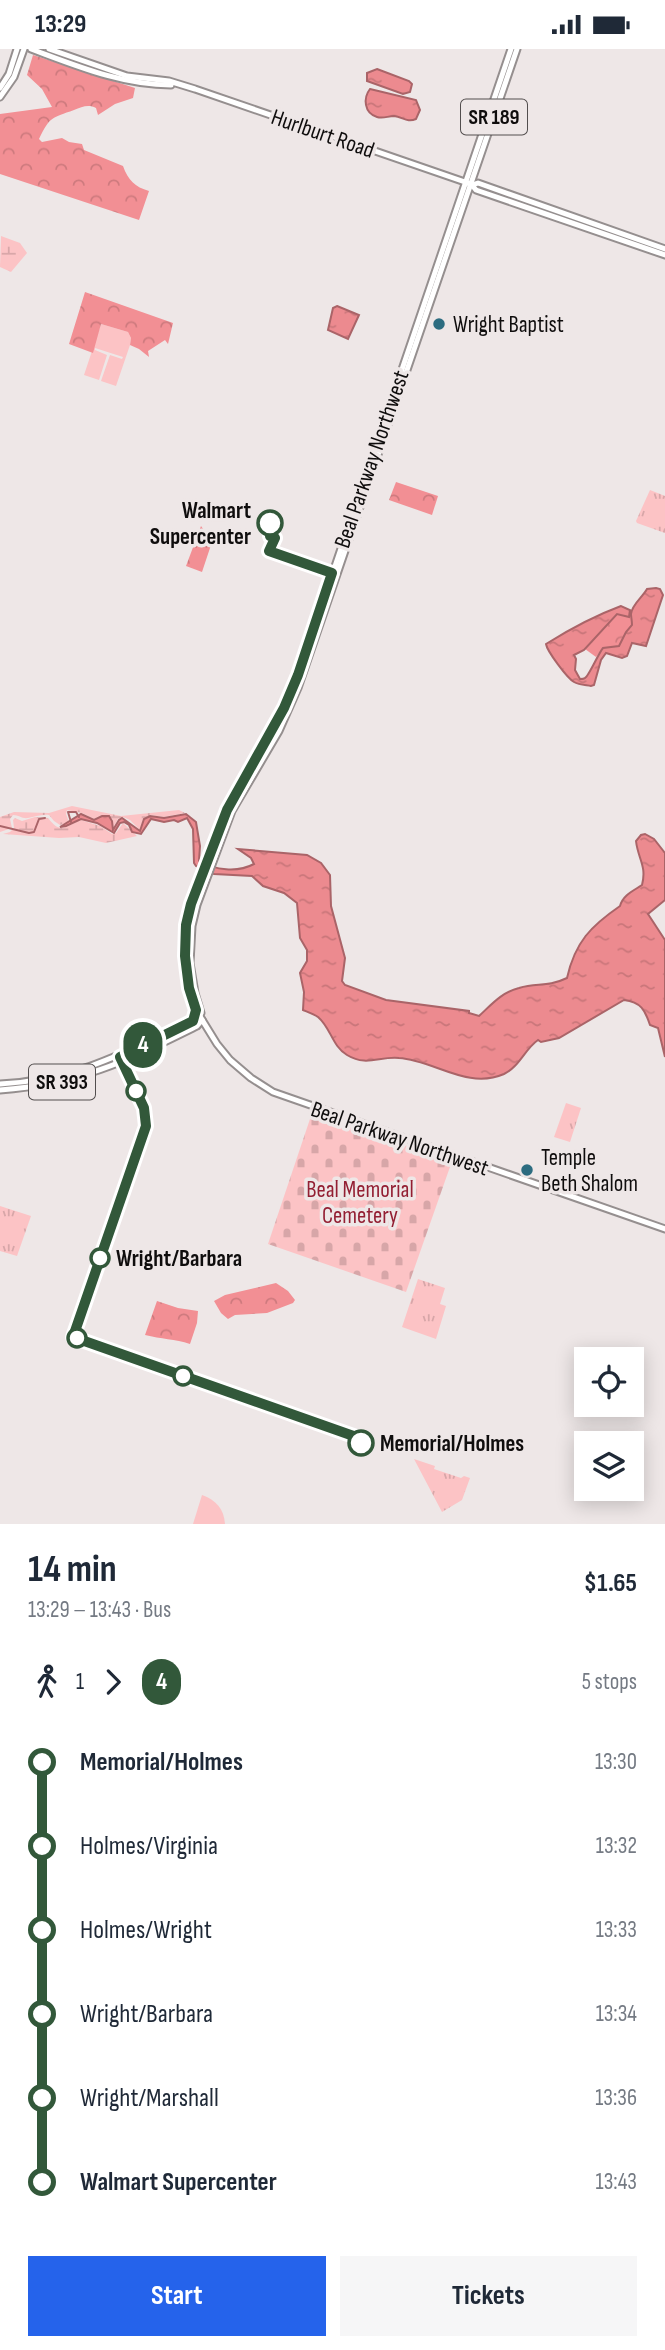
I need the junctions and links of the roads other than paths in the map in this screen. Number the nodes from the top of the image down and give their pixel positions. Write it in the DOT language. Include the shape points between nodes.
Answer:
graph roads {
  1 [pos="17,49"];
  2 [pos="24,49"];
  3 [pos="49,49"];
  4 [pos="511,49"];
  5 [pos="517,49"];
  6 [pos="33,50"];
  7 [pos="21,58"];
  8 [pos="181,85"];
  9 [pos="0,88"];
  10 [pos="0,97"];
  11 [pos="468,183"];
  12 [pos="481,191"];
  13 [pos="467,199"];
  14 [pos="451,225"];
  15 [pos="455,232"];
  16 [pos="665,249"];
  17 [pos="665,255"];
  18 [pos="353,512"];
  19 [pos="354,526"];
  20 [pos="347,529"];
  21 [pos="312,634"];
  22 [pos="315,641"];
  23 [pos="209,863"];
  24 [pos="205,872"];
  25 [pos="185,952"];
  26 [pos="190,970"];
  27 [pos="196,1010"];
  28 [pos="202,1020"];
  29 [pos="193,1021"];
  30 [pos="149,1042"];
  31 [pos="142,1053"];
  32 [pos="0,1083"];
  33 [pos="0,1090"];
  34 [pos="665,1229"];
  1 -- 9 [label="main road"];
  2 -- 7 [label="main road"];
  3 -- 8 [label="main road, Hurlburt Road" via="133,78"];
  4 -- 11 [label="main road, Beal Parkway Northwest / SR 189"];
  5 -- 11 [label="main road, Beal Parkway Northwest / SR 189"];
  6 -- 7 [label="main road"];
  6 -- 8 [label="main road, Hurlburt Road" via="123,81"];
  7 -- 10 [label="main road"];
  8 -- 11 [label="main road, Hurlburt Road"];
  11 -- 12 [label="main road"];
  11 -- 13 [label="main road, Beal Parkway Northwest / SR 189"];
  11 -- 14 [label="main road, Beal Parkway Northwest / SR 189"];
  11 -- 16 [label="main road"];
  12 -- 13 [label="main road"];
  12 -- 17 [label="main road"];
  13 -- 15 [label="main road, Beal Parkway Northwest / SR 189"];
  14 -- 15 [label="main road"];
  14 -- 18 [label="main road, Beal Parkway Northwest / SR 189"];
  15 -- 19 [label="main road, Beal Parkway Northwest / SR 189"];
  18 -- 19 [label="main road"];
  18 -- 20 [label="main road, Beal Parkway Northwest / SR 189"];
  19 -- 20 [label="main road"];
  19 -- 22 [label="main road, Beal Parkway Northwest / SR 189"];
  20 -- 21 [label="main road, Beal Parkway Northwest / SR 189"];
  21 -- 22 [label="main road"];
  21 -- 23 [label="main road, Beal Parkway Northwest / SR 189" via="284,708 227,810"];
  22 -- 23 [label="main road, Beal Parkway Northwest / SR 189" via="279,731 232,811"];
  23 -- 24 [label="main road, Beal Parkway Northwest / SR 189"];
  24 -- 25 [label="main road, Beal Parkway Northwest / SR 189" via="189,914"];
  24 -- 26 [label="main road, Beal Parkway Northwest / SR 189" via="192,926"];
  25 -- 26 [label="main road"];
  25 -- 27 [label="main road, Beal Parkway Northwest / SR 189"];
  26 -- 28 [label="main road, Beal Parkway Northwest / SR 189"];
  27 -- 28 [label="main road, Beal Parkway Northwest / SR 189"];
  27 -- 29 [label="main road"];
  28 -- 29 [label="main road, SR 393"];
  28 -- 31 [label="main road, SR 393"];
  28 -- 34 [label="main road, Beal Parkway Northwest / SR 189" via="230,1060 276,1094"];
  29 -- 30 [label="main road, SR 393"];
  30 -- 31 [label="main road"];
  30 -- 32 [label="main road, SR 393" via="79,1072"];
  31 -- 33 [label="main road, SR 393" via="81,1077"];
}
